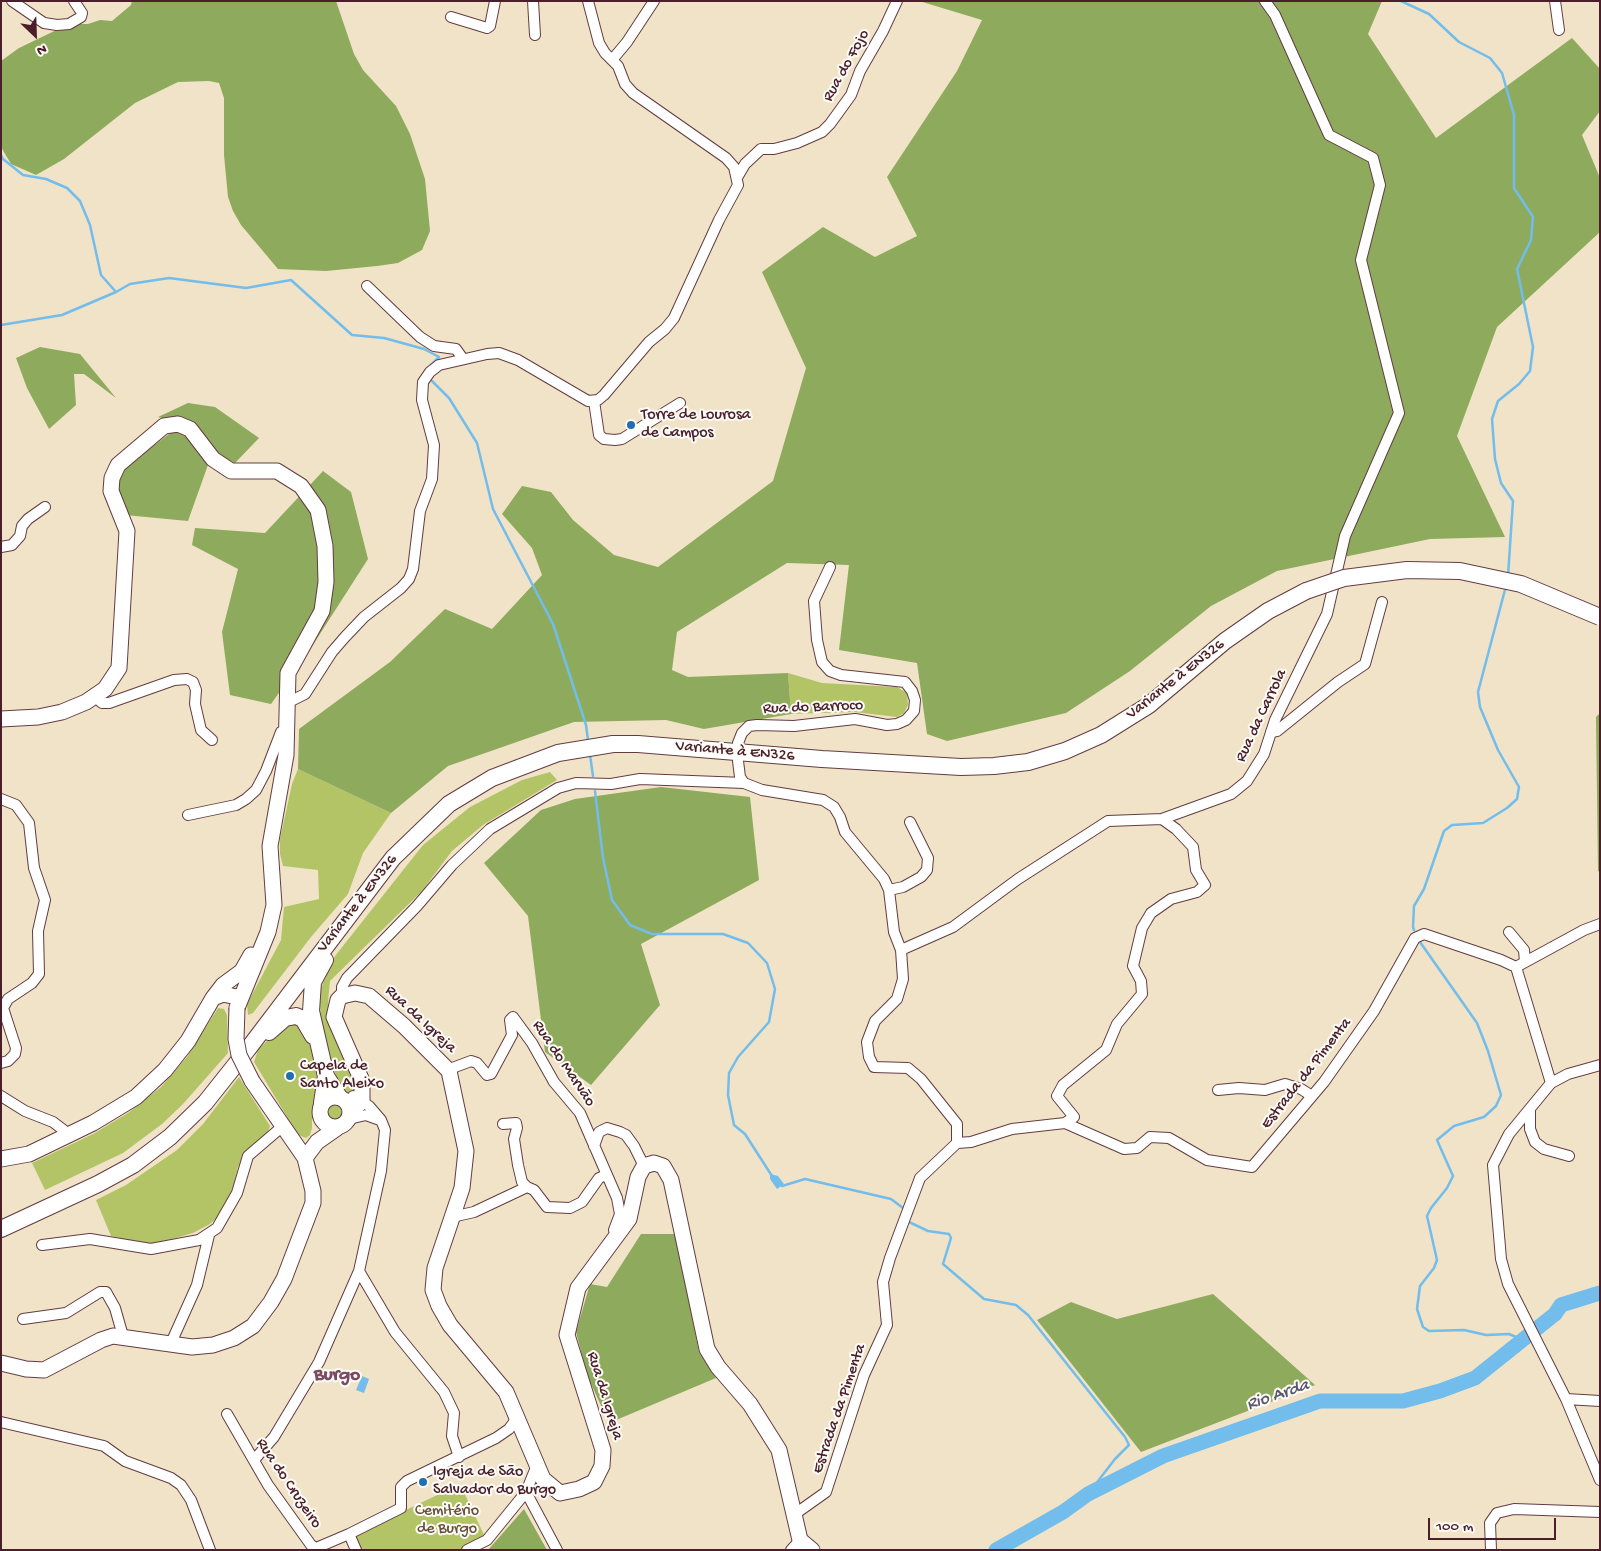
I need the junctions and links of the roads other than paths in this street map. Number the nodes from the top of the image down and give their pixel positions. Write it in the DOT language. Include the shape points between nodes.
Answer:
graph roads {
  1 [pos="12,1"];
  2 [pos="74,1"];
  3 [pos="495,1"];
  4 [pos="533,1"];
  5 [pos="588,1"];
  6 [pos="654,1"];
  7 [pos="897,1"];
  8 [pos="1265,1"];
  9 [pos="1555,1"];
  10 [pos="451,17"];
  11 [pos="1559,30"];
  12 [pos="535,35"];
  13 [pos="612,60"];
  14 [pos="738,176"];
  15 [pos="367,286"];
  16 [pos="463,359"];
  17 [pos="594,401"];
  18 [pos="680,403"];
  19 [pos="45,507"];
  20 [pos="1,547"];
  21 [pos="830,567"];
  22 [pos="1382,602"];
  23 [pos="1600,617"];
  24 [pos="94,696"];
  25 [pos="287,703"];
  26 [pos="1,719"];
  27 [pos="287,730"];
  28 [pos="1271,732"];
  29 [pos="212,740"];
  30 [pos="738,742"];
  31 [pos="738,761"];
  32 [pos="744,783"];
  33 [pos="1,799"];
  34 [pos="188,815"];
  35 [pos="1162,819"];
  36 [pos="910,822"];
  37 [pos="889,890"];
  38 [pos="349,913"];
  39 [pos="1600,924"];
  40 [pos="1509,932"];
  41 [pos="264,941"];
  42 [pos="900,950"];
  43 [pos="1521,965"];
  44 [pos="342,996"];
  45 [pos="213,998"];
  46 [pos="239,1003"];
  47 [pos="2,1009"];
  48 [pos="319,1047"];
  49 [pos="248,1050"];
  50 [pos="1,1063"];
  51 [pos="1600,1065"];
  52 [pos="447,1070"];
  53 [pos="326,1076"];
  54 [pos="1551,1083"];
  55 [pos="1218,1090"];
  56 [pos="1,1096"];
  57 [pos="1312,1096"];
  58 [pos="322,1103"];
  59 [pos="348,1108"];
  60 [pos="1530,1109"];
  61 [pos="321,1120"];
  62 [pos="380,1120"];
  63 [pos="1065,1123"];
  64 [pos="503,1124"];
  65 [pos="283,1126"];
  66 [pos="70,1135"];
  67 [pos="317,1142"];
  68 [pos="957,1143"];
  69 [pos="594,1146"];
  70 [pos="1569,1156"];
  71 [pos="305,1158"];
  72 [pos="1,1159"];
  73 [pos="644,1166"];
  74 [pos="606,1175"];
  75 [pos="98,1184"];
  76 [pos="527,1188"];
  77 [pos="452,1218"];
  78 [pos="1,1220"];
  79 [pos="1,1229"];
  80 [pos="209,1235"];
  81 [pos="617,1236"];
  82 [pos="42,1245"];
  83 [pos="358,1271"];
  84 [pos="23,1319"];
  85 [pos="123,1336"];
  86 [pos="171,1343"];
  87 [pos="1,1363"];
  88 [pos="1566,1399"];
  89 [pos="1600,1401"];
  90 [pos="227,1414"];
  91 [pos="517,1418"];
  92 [pos="1,1422"];
  93 [pos="459,1458"];
  94 [pos="254,1460"];
  95 [pos="537,1465"];
  96 [pos="1600,1480"];
  97 [pos="526,1492"];
  98 [pos="1600,1512"];
  99 [pos="795,1514"];
  100 [pos="349,1534"];
  101 [pos="801,1547"];
  102 [pos="210,1550"];
  103 [pos="356,1550"];
  104 [pos="467,1550"];
  105 [pos="557,1550"];
  106 [pos="1491,1550"];
  1 -- 2 [label="street" via="44,23 57,25 69,24 81,17 82,13"];
  3 -- 10 [label="street" via="487,28"];
  4 -- 12 [label="street"];
  5 -- 13 [label="street" via="599,43"];
  6 -- 13 [label="street"];
  7 -- 14 [label="street, Rua do Fojo" via="860,71 852,95 830,124 822,132 797,143 761,149"];
  8 -- 28 [label="street, Rua da Carrola" via="1275,15 1329,135 1373,158 1380,185 1362,260 1399,413 1345,536 1326,614"];
  9 -- 11 [label="street"];
  13 -- 14 [label="street" via="633,94 726,158"];
  14 -- 17 [label="street, Rua do Fojo" via="738,185 674,318 649,342 604,396"];
  15 -- 16 [label="street" via="420,337 434,346 456,349"];
  16 -- 17 [label="street" via="499,354 518,360 588,401"];
  16 -- 25 [label="street" via="439,365 423,382 422,400 434,445 434,463 432,480 420,511 409,579 364,617 341,642 305,694"];
  17 -- 18 [label="street" via="599,435 615,440 622,439"];
  19 -- 20 [label="street" via="28,519 12,545"];
  21 -- 30 [label="street, Rua do Barroco" via="814,601 822,662 830,671 841,674 905,682 912,690 914,711 897,724 855,719 794,726 749,726"];
  22 -- 28 [label="street" via="1365,664 1277,731"];
  23 -- 38 [label="main road, Variante à EN326, bridge" via="1521,584 1460,571 1407,570 1353,577 1306,591 1268,610 1225,641 1149,705 1101,735 1065,751 1028,762 961,766 638,744 558,753 492,778 449,804 392,858"];
  24 -- 25 [label="street" via="105,689 118,668 127,532 111,491 112,478 118,465 164,426 178,424 190,429 213,459 232,471 277,471 302,486 318,510 325,546 326,582 322,611 288,672"];
  24 -- 26 [label="street" via="62,712"];
  24 -- 29 [label="street" via="102,703 109,703 174,680 187,679 193,682 196,690 197,720 201,730"];
  25 -- 27 [label="street"];
  27 -- 34 [label="street" via="281,732 256,790 246,799 236,805"];
  27 -- 41 [label="street" via="286,755 270,846 274,905"];
  28 -- 35 [label="street, Rua da Carrola" via="1264,754 1247,781 1231,794"];
  31 -- 32 [label="street"];
  32 -- 37 [label="street" via="762,790 823,800 834,807 845,832 884,879"];
  32 -- 44 [label="street" via="640,779 611,784 576,783 558,788 490,829 452,865 347,978"];
  33 -- 47 [label="street" via="16,805 29,823 34,868 45,900 38,931 38,974 32,983 8,999"];
  35 -- 42 [label="street, Rua da Carrola" via="1108,821 1018,879 953,927"];
  35 -- 63 [label="street" via="1193,847 1196,870 1205,886 1198,892 1171,899 1151,913 1142,928 1133,966 1141,981 1142,994 1116,1024 1106,1050 1063,1085 1057,1096 1074,1117"];
  36 -- 37 [label="street" via="928,858 927,870 903,887"];
  37 -- 42 [label="street" via="894,932"];
  38 -- 48 [label="main road" via="313,982 311,1011"];
  38 -- 49 [label="main road, Variante à EN326"];
  39 -- 43 [label="street"];
  40 -- 43 [label="street" via="1524,950"];
  41 -- 45 [label="street" via="253,951 242,971 223,985"];
  41 -- 46 [label="street"];
  42 -- 68 [label="street" via="903,979 897,999 875,1021 867,1042 869,1057 874,1068 908,1068 921,1079 957,1124"];
  43 -- 54 [label="street"];
  43 -- 57 [label="street, Estrada da Pimenta" via="1424,934 1415,938 1374,1011"];
  44 -- 52 [label="street, Rua da Igreja" via="355,993 369,996"];
  44 -- 59 [label="street" via="334,1017 362,1082"];
  45 -- 46 [label="street" via="223,994"];
  45 -- 66 [label="street" via="188,1041 136,1097"];
  46 -- 65 [label="street, bridge" via="236,1039 239,1055 252,1081"];
  47 -- 50 [label="street" via="16,1048 8,1061"];
  48 -- 49 [label="main road" via="303,1019 291,1016 280,1021"];
  48 -- 53 [label="main road"];
  49 -- 75 [label="main road, Variante à EN326" via="205,1102 170,1137 133,1165"];
  51 -- 54 [label="street" via="1568,1074"];
  52 -- 69 [label="street, Rua do Marvão" via="471,1061 487,1075 491,1074 512,1035 510,1020 513,1017 554,1082 580,1113"];
  52 -- 77 [label="street, Rua da Igreja" via="466,1152 462,1188"];
  53 -- 58 [label="main road"];
  53 -- 59 [label="main road"];
  54 -- 60 [label="street"];
  55 -- 57 [label="street" via="1265,1090 1285,1084"];
  56 -- 66 [label="street" via="53,1122"];
  57 -- 63 [label="street, Estrada da Pimenta" via="1252,1167 1207,1160 1169,1138 1150,1137 1137,1148 1124,1149"];
  58 -- 59 [label="street" via="330,1098"];
  58 -- 61 [label="street" via="319,1111"];
  59 -- 61 [label="street" via="328,1126"];
  59 -- 62 [label="street"];
  59 -- 62 [label="street"];
  59 -- 67 [label="street"];
  60 -- 70 [label="street" via="1530,1129 1535,1142 1544,1149"];
  60 -- 88 [label="street" via="1509,1134 1493,1165 1504,1272"];
  61 -- 67 [label="street"];
  62 -- 83 [label="street" via="384,1130 381,1171"];
  63 -- 68 [label="street" via="1012,1130"];
  64 -- 76 [label="street" via="516,1123 514,1140 518,1165"];
  65 -- 71 [label="street"];
  65 -- 80 [label="street" via="248,1156 237,1193 217,1228"];
  66 -- 72 [label="street" via="29,1154"];
  67 -- 71 [label="street"];
  68 -- 99 [label="street, Estrada da Pimenta" via="920,1178 882,1282 887,1325 864,1375 826,1492"];
  69 -- 73 [label="street" via="598,1132 607,1128 616,1130 626,1135"];
  69 -- 74 [label="street, Rua do Marvão"];
  71 -- 86 [label="street" via="313,1203 284,1280 271,1302 253,1326 234,1338 213,1345"];
  73 -- 81 [label="street, Rua da Igreja" via="638,1177 629,1220"];
  73 -- 99 [label="street" via="654,1163 664,1166 671,1180 707,1349 750,1404 779,1450"];
  74 -- 76 [label="street" via="599,1178 582,1202 570,1208 547,1208 534,1190"];
  74 -- 81 [label="street, Rua do Marvão" via="617,1198 620,1214 614,1230"];
  75 -- 78 [label="main road"];
  75 -- 79 [label="main road, Variante à EN326"];
  76 -- 77 [label="street" via="474,1212"];
  77 -- 91 [label="street, Rua da Igreja" via="435,1268 434,1290 439,1306 450,1325 506,1392"];
  80 -- 82 [label="street" via="152,1249 90,1239"];
  80 -- 86 [label="street" via="197,1285"];
  81 -- 95 [label="street, Rua da Igreja" via="578,1288 567,1335 603,1450 602,1466 594,1482 579,1490 560,1493 543,1479"];
  83 -- 93 [label="street" via="395,1332 444,1392 454,1413 452,1436"];
  83 -- 94 [label="street" via="319,1362 274,1437"];
  84 -- 85 [label="street" via="66,1313 100,1292 106,1292 115,1308"];
  85 -- 86 [label="street"];
  85 -- 87 [label="street" via="101,1340 44,1370"];
  88 -- 89 [label="street"];
  88 -- 96 [label="street"];
  90 -- 94 [label="street, Rua do Cruzeiro"];
  91 -- 93 [label="street" via="509,1430"];
  91 -- 95 [label="street, Rua da Igreja"];
  92 -- 102 [label="street" via="104,1446 124,1461 171,1478 181,1485 191,1500"];
  93 -- 100 [label="street" via="407,1481 401,1487 401,1508"];
  94 -- 100 [label="street, Rua do Cruzeiro" via="311,1546 316,1548"];
  95 -- 97 [label="street"];
  97 -- 104 [label="street" via="487,1540"];
  97 -- 105 [label="street"];
  98 -- 106 [label="street" via="1514,1509 1497,1513 1490,1523"];
  99 -- 101 [label="street"];
  100 -- 103 [label="street"];
}
